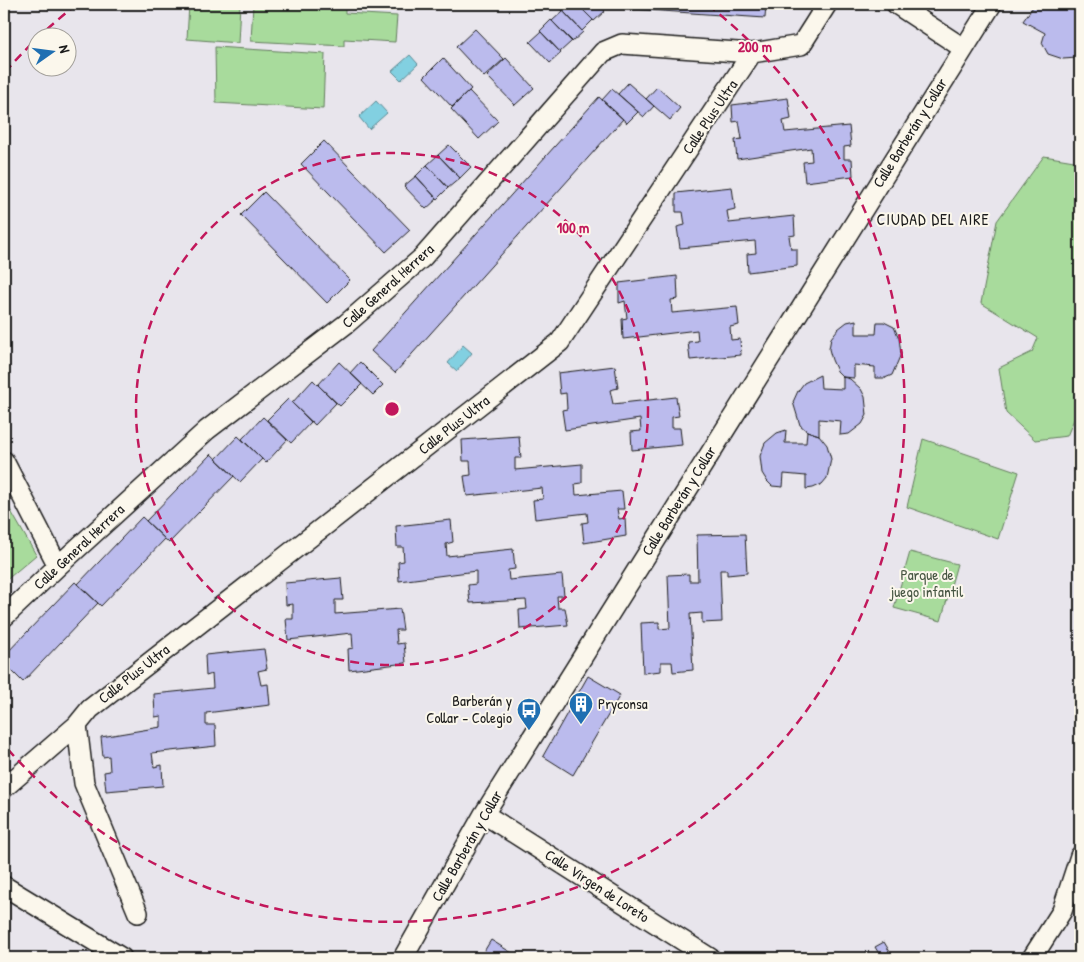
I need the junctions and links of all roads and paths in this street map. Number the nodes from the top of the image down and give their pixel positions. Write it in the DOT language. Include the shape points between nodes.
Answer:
graph roads {
  1 [pos="827,4"];
  2 [pos="896,4"];
  3 [pos="992,4"];
  4 [pos="963,48"];
  5 [pos="752,53"];
  6 [pos="4,461"];
  7 [pos="58,566"];
  8 [pos="4,618"];
  9 [pos="77,725"];
  10 [pos="4,788"];
  11 [pos="484,814"];
  12 [pos="1080,856"];
  13 [pos="4,886"];
  14 [pos="138,913"];
  15 [pos="122,958"];
  16 [pos="403,958"];
  17 [pos="710,958"];
  18 [pos="1032,958"];
  1 -- 5 [label="street, Calle General Herrera" via="802,46"];
  2 -- 4 [label="street"];
  3 -- 4 [label="street, Calle Barberán y Collar"];
  4 -- 11 [label="street, Calle Barberán y Collar"];
  5 -- 7 [label="street, Calle General Herrera" via="622,44 603,52 423,257 346,324 207,430"];
  5 -- 9 [label="street, Calle Plus Ultra" via="560,342 90,709"];
  6 -- 7 [label="street"];
  7 -- 8 [label="street, Calle General Herrera"];
  9 -- 10 [label="street, Calle Plus Ultra"];
  9 -- 14 [label="street" via="84,782"];
  11 -- 16 [label="street, Calle Barberán y Collar"];
  11 -- 17 [label="street, Calle Virgen de Loreto"];
  12 -- 18 [label="street" via="1062,911"];
  13 -- 15 [label="street"];
}
